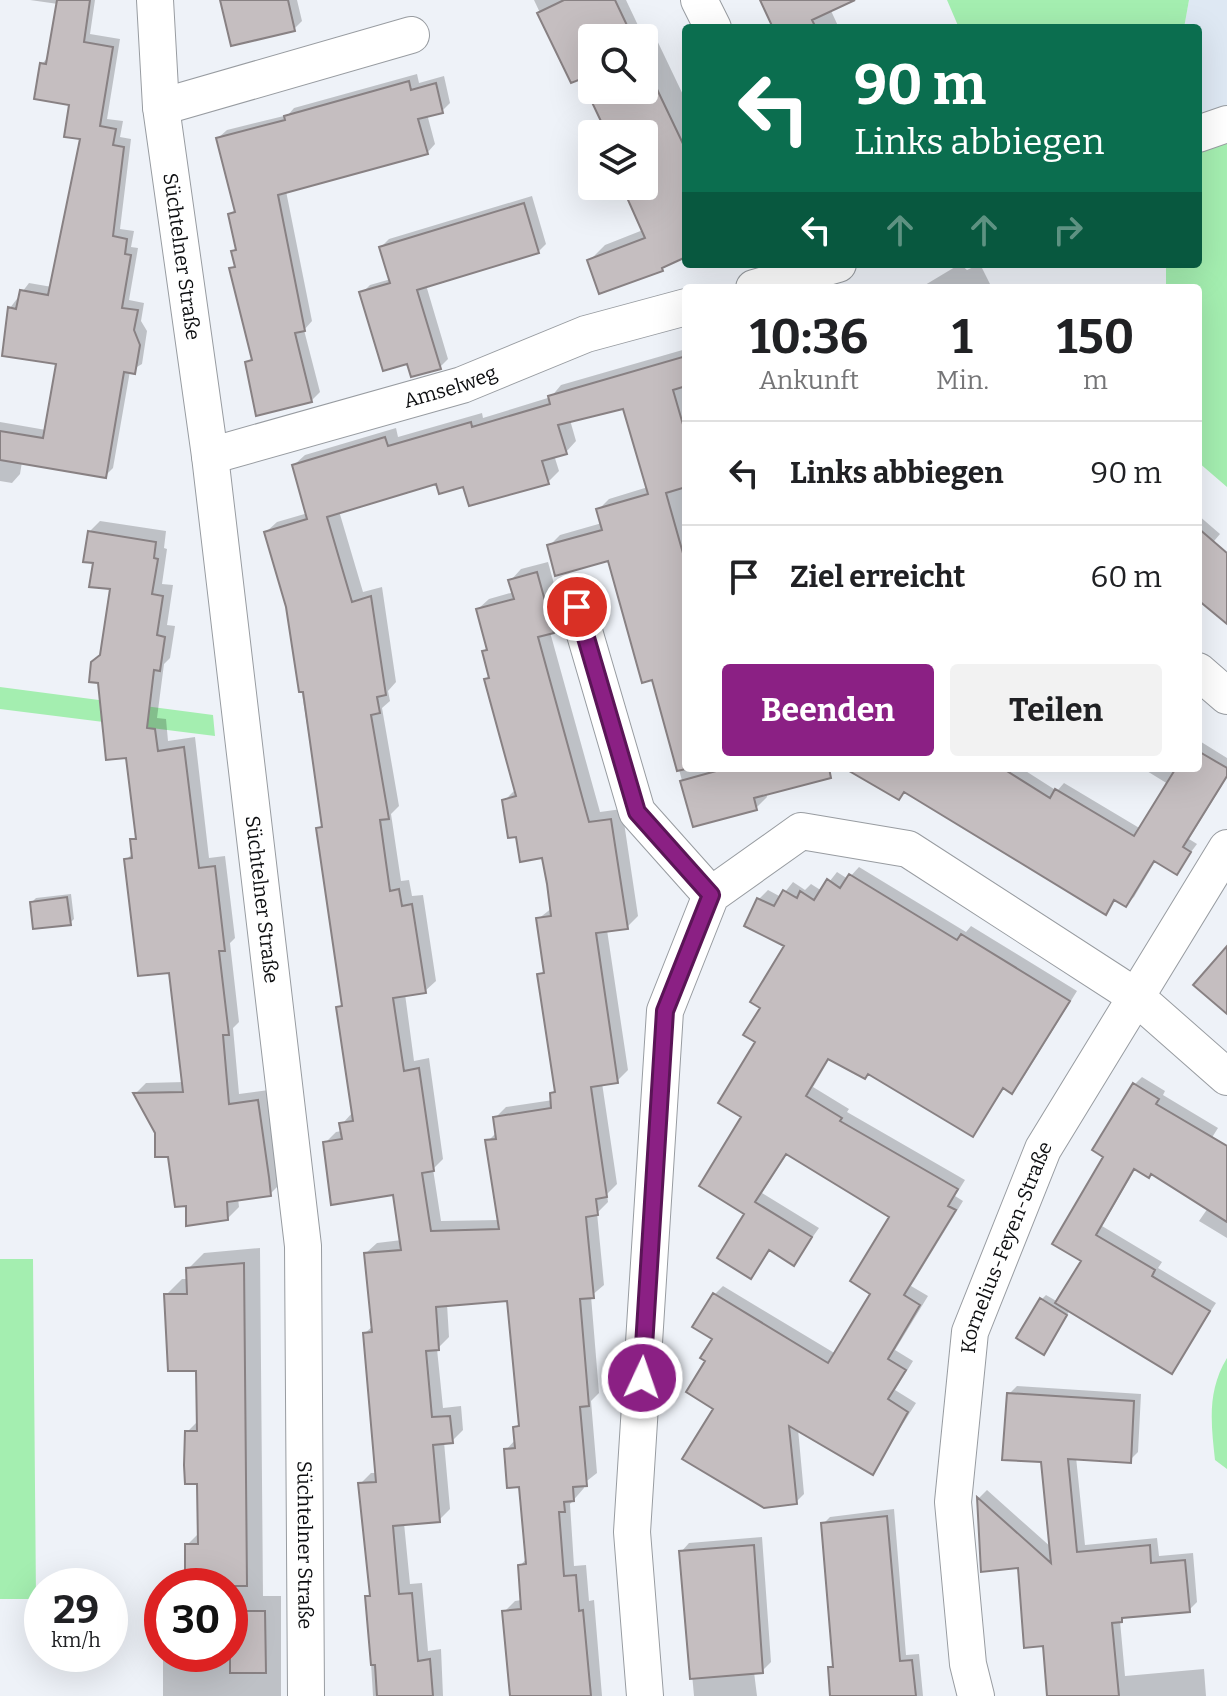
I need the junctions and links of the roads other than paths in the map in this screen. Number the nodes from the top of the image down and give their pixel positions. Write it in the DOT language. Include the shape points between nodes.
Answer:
graph roads {
  1 [pos="155,0"];
  2 [pos="699,0"];
  3 [pos="711,24"];
  4 [pos="411,35"];
  5 [pos="161,107"];
  6 [pos="1227,124"];
  7 [pos="1202,133"];
  8 [pos="831,271"];
  9 [pos="772,284"];
  10 [pos="682,308"];
  11 [pos="210,456"];
  12 [pos="577,607"];
  13 [pos="1202,674"];
  14 [pos="1227,696"];
  15 [pos="1227,848"];
  16 [pos="711,895"];
  17 [pos="1135,996"];
  18 [pos="1227,1077"];
  19 [pos="306,1696"];
  20 [pos="645,1696"];
  21 [pos="976,1696"];
  1 -- 5 [label="street, Süchtelner Straße"];
  2 -- 3 [label="street"];
  4 -- 5 [label="street"];
  5 -- 11 [label="street, Süchtelner Straße"];
  6 -- 7 [label="street"];
  8 -- 9 [label="street"];
  10 -- 11 [label="street, Amselweg" via="586,334 462,385"];
  11 -- 19 [label="street, Süchtelner Straße" via="303,1246"];
  12 -- 16 [label="street" via="637,812"];
  13 -- 14 [label="street"];
  15 -- 17 [label="street, Kornelius-Feyen-Straße"];
  16 -- 17 [label="street" via="801,831 908,849"];
  16 -- 20 [label="street" via="665,1011 632,1532"];
  17 -- 18 [label="street"];
  17 -- 21 [label="street, Kornelius-Feyen-Straße" via="1043,1149 970,1332 953,1502 968,1664"];
}
